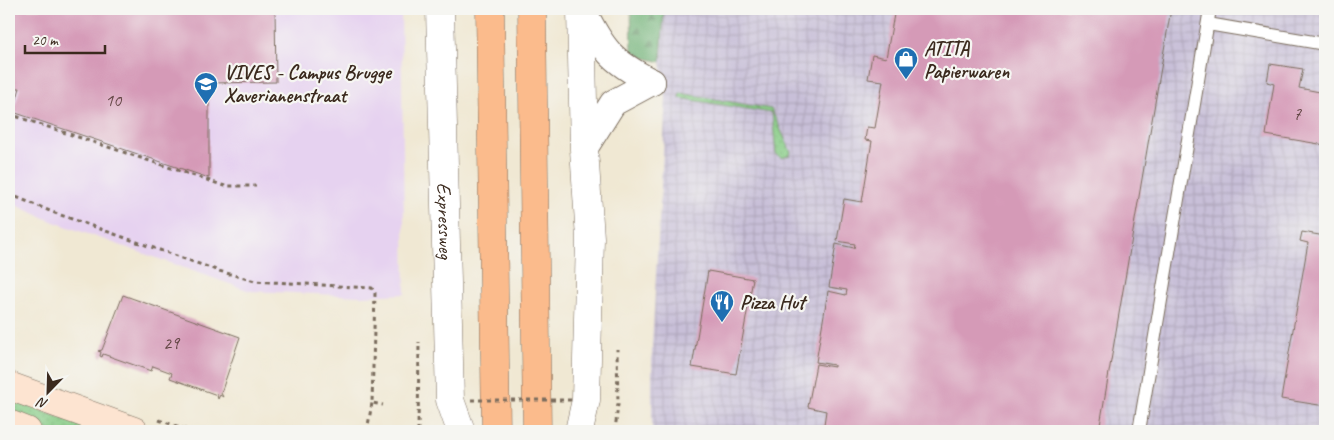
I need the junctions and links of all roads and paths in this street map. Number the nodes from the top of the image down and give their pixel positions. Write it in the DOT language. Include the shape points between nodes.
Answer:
graph roads {
  1 [pos="440,9"];
  2 [pos="490,9"];
  3 [pos="532,9"];
  4 [pos="582,9"];
  5 [pos="1210,9"];
  6 [pos="1208,24"];
  7 [pos="1325,44"];
  8 [pos="9,114"];
  9 [pos="584,149"];
  10 [pos="256,186"];
  11 [pos="9,194"];
  12 [pos="9,386"];
  13 [pos="471,400"];
  14 [pos="573,400"];
  15 [pos="372,403"];
  16 [pos="383,405"];
  17 [pos="9,424"];
  18 [pos="27,431"];
  19 [pos="134,431"];
  20 [pos="367,431"];
  21 [pos="461,431"];
  22 [pos="496,431"];
  23 [pos="537,431"];
  24 [pos="579,431"];
  25 [pos="1139,431"];
  1 -- 21 [label="street, Expressweg" via="450,400"];
  2 -- 22 [label="highway"];
  3 -- 23 [label="highway"];
  4 -- 9 [label="street"];
  4 -- 9 [label="street" via="613,59 652,82 613,103"];
  5 -- 6 [label="lane"];
  6 -- 7 [label="lane"];
  6 -- 25 [label="lane"];
  8 -- 10 [label="path" via="225,186"];
  9 -- 24 [label="street" via="590,238 586,400"];
  11 -- 15 [label="path" via="201,265 255,281 372,288 375,293"];
  12 -- 19 [label="main road"];
  13 -- 14 [label="path, bridge"];
  15 -- 16 [label="path"];
  15 -- 20 [label="path"];
  17 -- 18 [label="main road"];
}
